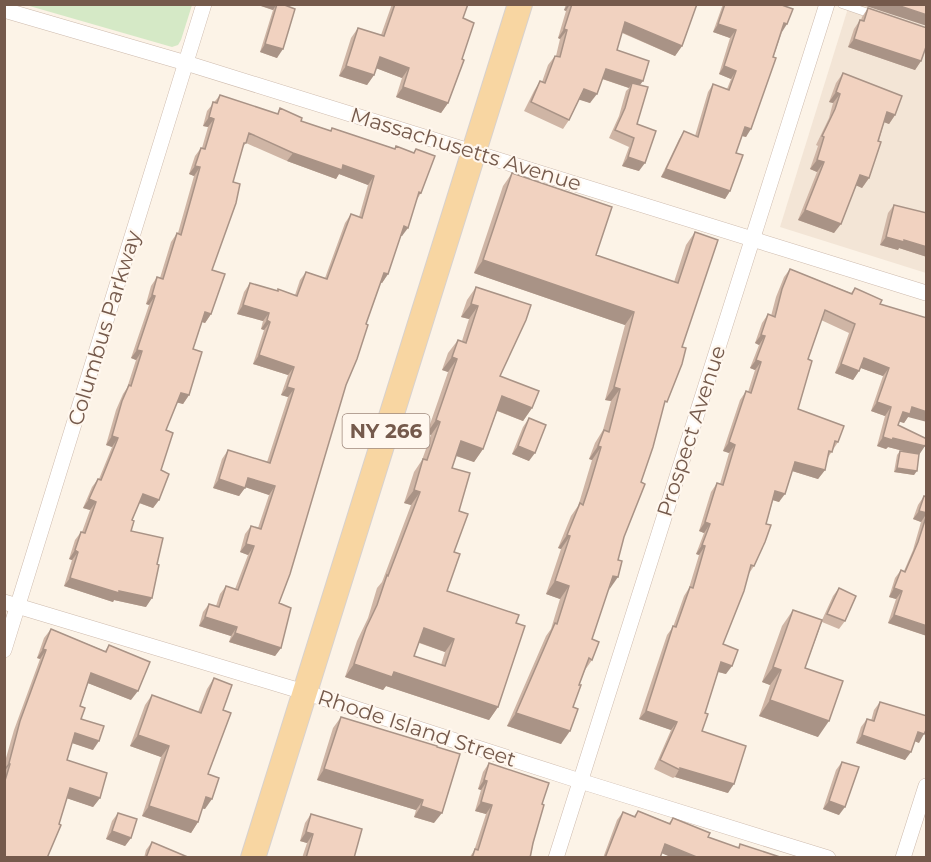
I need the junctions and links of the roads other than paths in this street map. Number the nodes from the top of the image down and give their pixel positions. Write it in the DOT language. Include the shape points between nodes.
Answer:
graph roads {
  1 [pos="204,4"];
  2 [pos="520,4"];
  3 [pos="827,4"];
  4 [pos="842,4"];
  5 [pos="4,10"];
  6 [pos="882,18"];
  7 [pos="186,63"];
  8 [pos="474,152"];
  9 [pos="753,238"];
  10 [pos="927,293"];
  11 [pos="11,604"];
  12 [pos="4,651"];
  13 [pos="304,692"];
  14 [pos="580,781"];
  15 [pos="927,786"];
  16 [pos="253,858"];
  17 [pos="556,858"];
  18 [pos="828,858"];
  19 [pos="903,858"];
  1 -- 7 [label="street, Columbus Parkway"];
  2 -- 8 [label="main road, NY 266"];
  3 -- 9 [label="street, Prospect Avenue"];
  4 -- 6 [label="lane"];
  5 -- 7 [label="street, Massachusetts Avenue"];
  7 -- 8 [label="street, Massachusetts Avenue"];
  7 -- 11 [label="street, Columbus Parkway"];
  8 -- 9 [label="street, Massachusetts Avenue"];
  8 -- 13 [label="main road, NY 266"];
  9 -- 10 [label="street, Massachusetts Avenue"];
  9 -- 14 [label="street, Prospect Avenue"];
  11 -- 12 [label="street, Columbus Parkway"];
  11 -- 13 [label="street, Rhode Island Street"];
  13 -- 14 [label="street, Rhode Island Street"];
  13 -- 16 [label="main road, NY 266"];
  14 -- 17 [label="street, Prospect Avenue"];
  14 -- 18 [label="street, Rhode Island Street"];
  15 -- 19 [label="street"];
}
